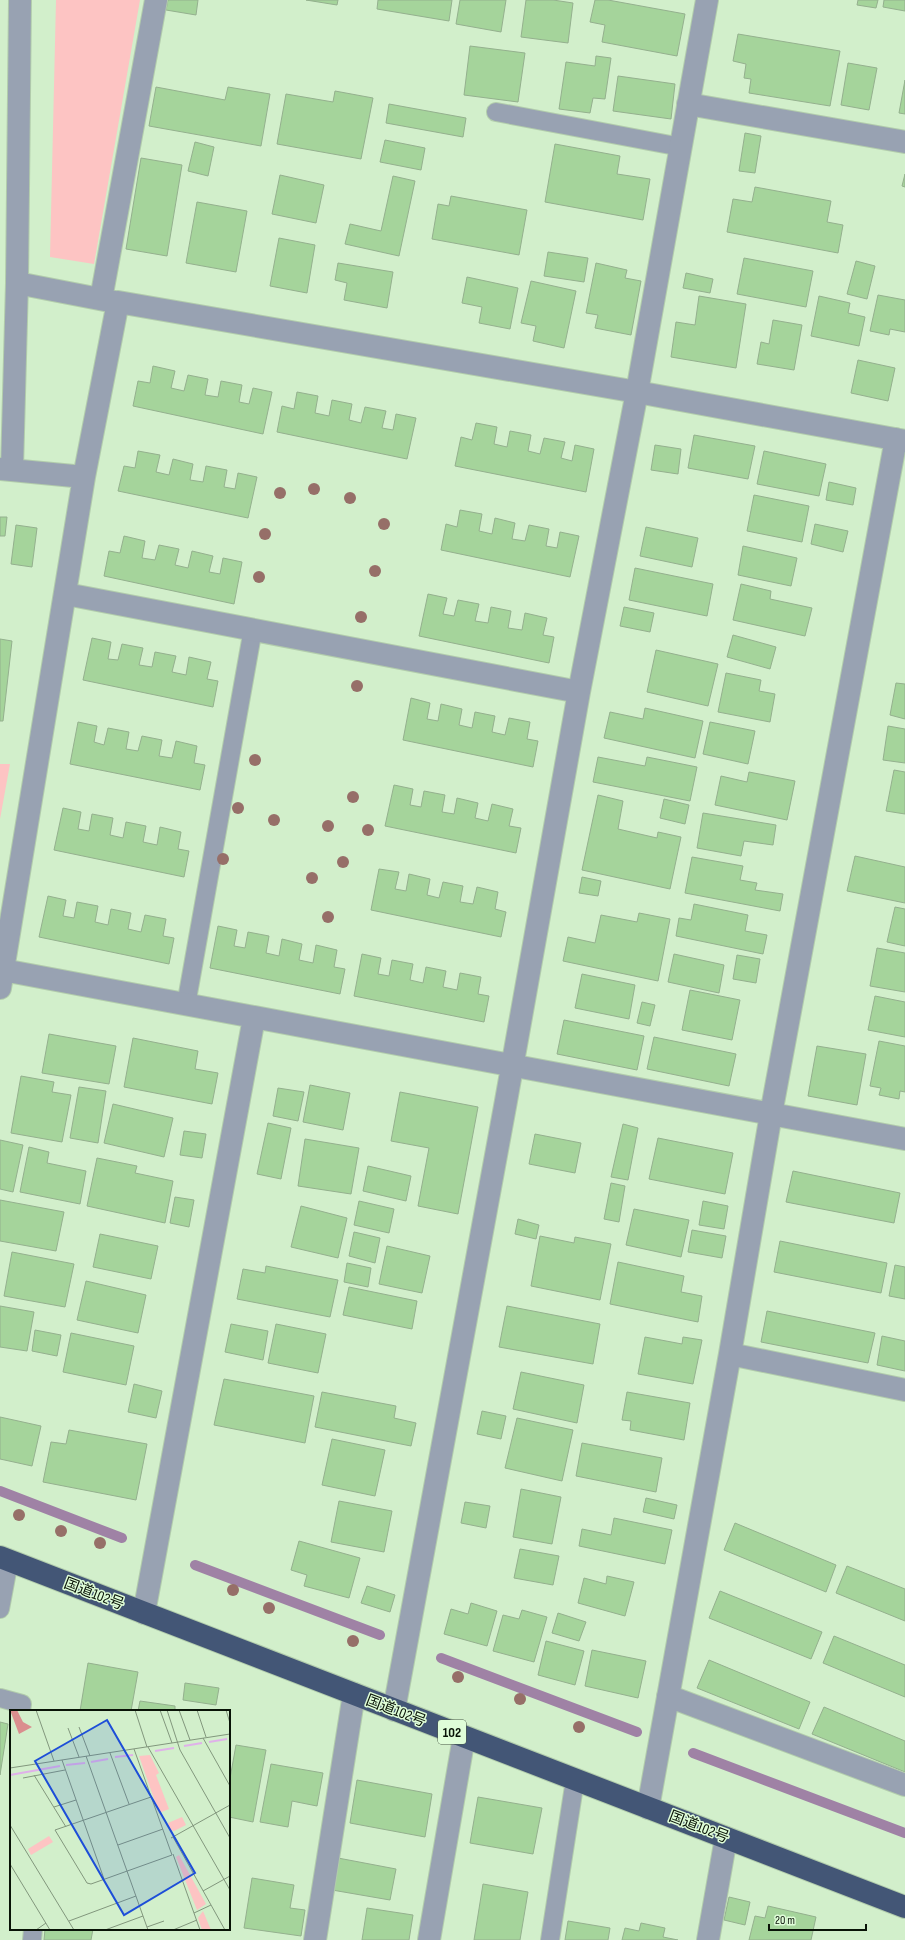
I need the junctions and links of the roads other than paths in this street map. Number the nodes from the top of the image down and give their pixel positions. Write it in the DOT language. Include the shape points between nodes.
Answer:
graph roads {
  1 [pos="20,0"];
  2 [pos="156,0"];
  3 [pos="707,0"];
  4 [pos="688,104"];
  5 [pos="496,112"];
  6 [pos="905,142"];
  7 [pos="681,147"];
  8 [pos="17,283"];
  9 [pos="110,301"];
  10 [pos="637,392"];
  11 [pos="900,440"];
  12 [pos="6,469"];
  13 [pos="84,478"];
  14 [pos="66,594"];
  15 [pos="253,629"];
  16 [pos="579,692"];
  17 [pos="2,979"];
  18 [pos="186,1005"];
  19 [pos="254,1018"];
  20 [pos="512,1065"];
  21 [pos="770,1114"];
  22 [pos="905,1139"];
  23 [pos="730,1354"];
  24 [pos="905,1390"];
  25 [pos="4,1559"];
  26 [pos="0,1609"];
  27 [pos="144,1613"];
  28 [pos="354,1694"];
  29 [pos="668,1696"];
  30 [pos="0,1698"];
  31 [pos="22,1710"];
  32 [pos="394,1710"];
  33 [pos="464,1737"];
  34 [pos="575,1780"];
  35 [pos="905,1785"];
  36 [pos="648,1808"];
  37 [pos="726,1838"];
  38 [pos="905,1907"];
  39 [pos="33,1930"];
  40 [pos="32,1940"];
  41 [pos="315,1940"];
  42 [pos="429,1940"];
  43 [pos="550,1940"];
  44 [pos="708,1940"];
  1 -- 8 [label="street"];
  2 -- 9 [label="street"];
  3 -- 4 [label="street"];
  4 -- 6 [label="street"];
  4 -- 7 [label="street"];
  5 -- 7 [label="lane"];
  7 -- 10 [label="street"];
  8 -- 9 [label="street"];
  8 -- 12 [label="street"];
  9 -- 10 [label="street"];
  9 -- 13 [label="street"];
  10 -- 11 [label="street"];
  10 -- 16 [label="street"];
  11 -- 21 [label="street"];
  12 -- 13 [label="street"];
  13 -- 14 [label="street"];
  14 -- 15 [label="street"];
  14 -- 17 [label="street"];
  15 -- 16 [label="street"];
  15 -- 18 [label="lane"];
  16 -- 20 [label="street"];
  17 -- 18 [label="street"];
  18 -- 19 [label="street"];
  19 -- 20 [label="street"];
  19 -- 27 [label="street"];
  20 -- 21 [label="street"];
  20 -- 32 [label="street"];
  21 -- 22 [label="street"];
  21 -- 23 [label="street"];
  23 -- 24 [label="street"];
  23 -- 29 [label="street"];
  25 -- 26 [label="lane"];
  25 -- 27 [label="highway, 国道102号 / 102"];
  27 -- 28 [label="highway, 国道102号 / 102"];
  28 -- 32 [label="highway, 国道102号 / 102"];
  28 -- 41 [label="street"];
  29 -- 35 [label="street"];
  29 -- 36 [label="street"];
  30 -- 31 [label="lane" via="22,1704"];
  32 -- 33 [label="highway, 国道102号 / 102"];
  33 -- 34 [label="highway, 国道102号 / 102"];
  33 -- 42 [label="street"];
  34 -- 36 [label="highway, 国道102号 / 102"];
  34 -- 43 [label="lane"];
  36 -- 37 [label="highway, 国道102号 / 102"];
  37 -- 38 [label="highway, 国道102号 / 102"];
  37 -- 44 [label="street"];
  39 -- 40 [label="lane"];
}
